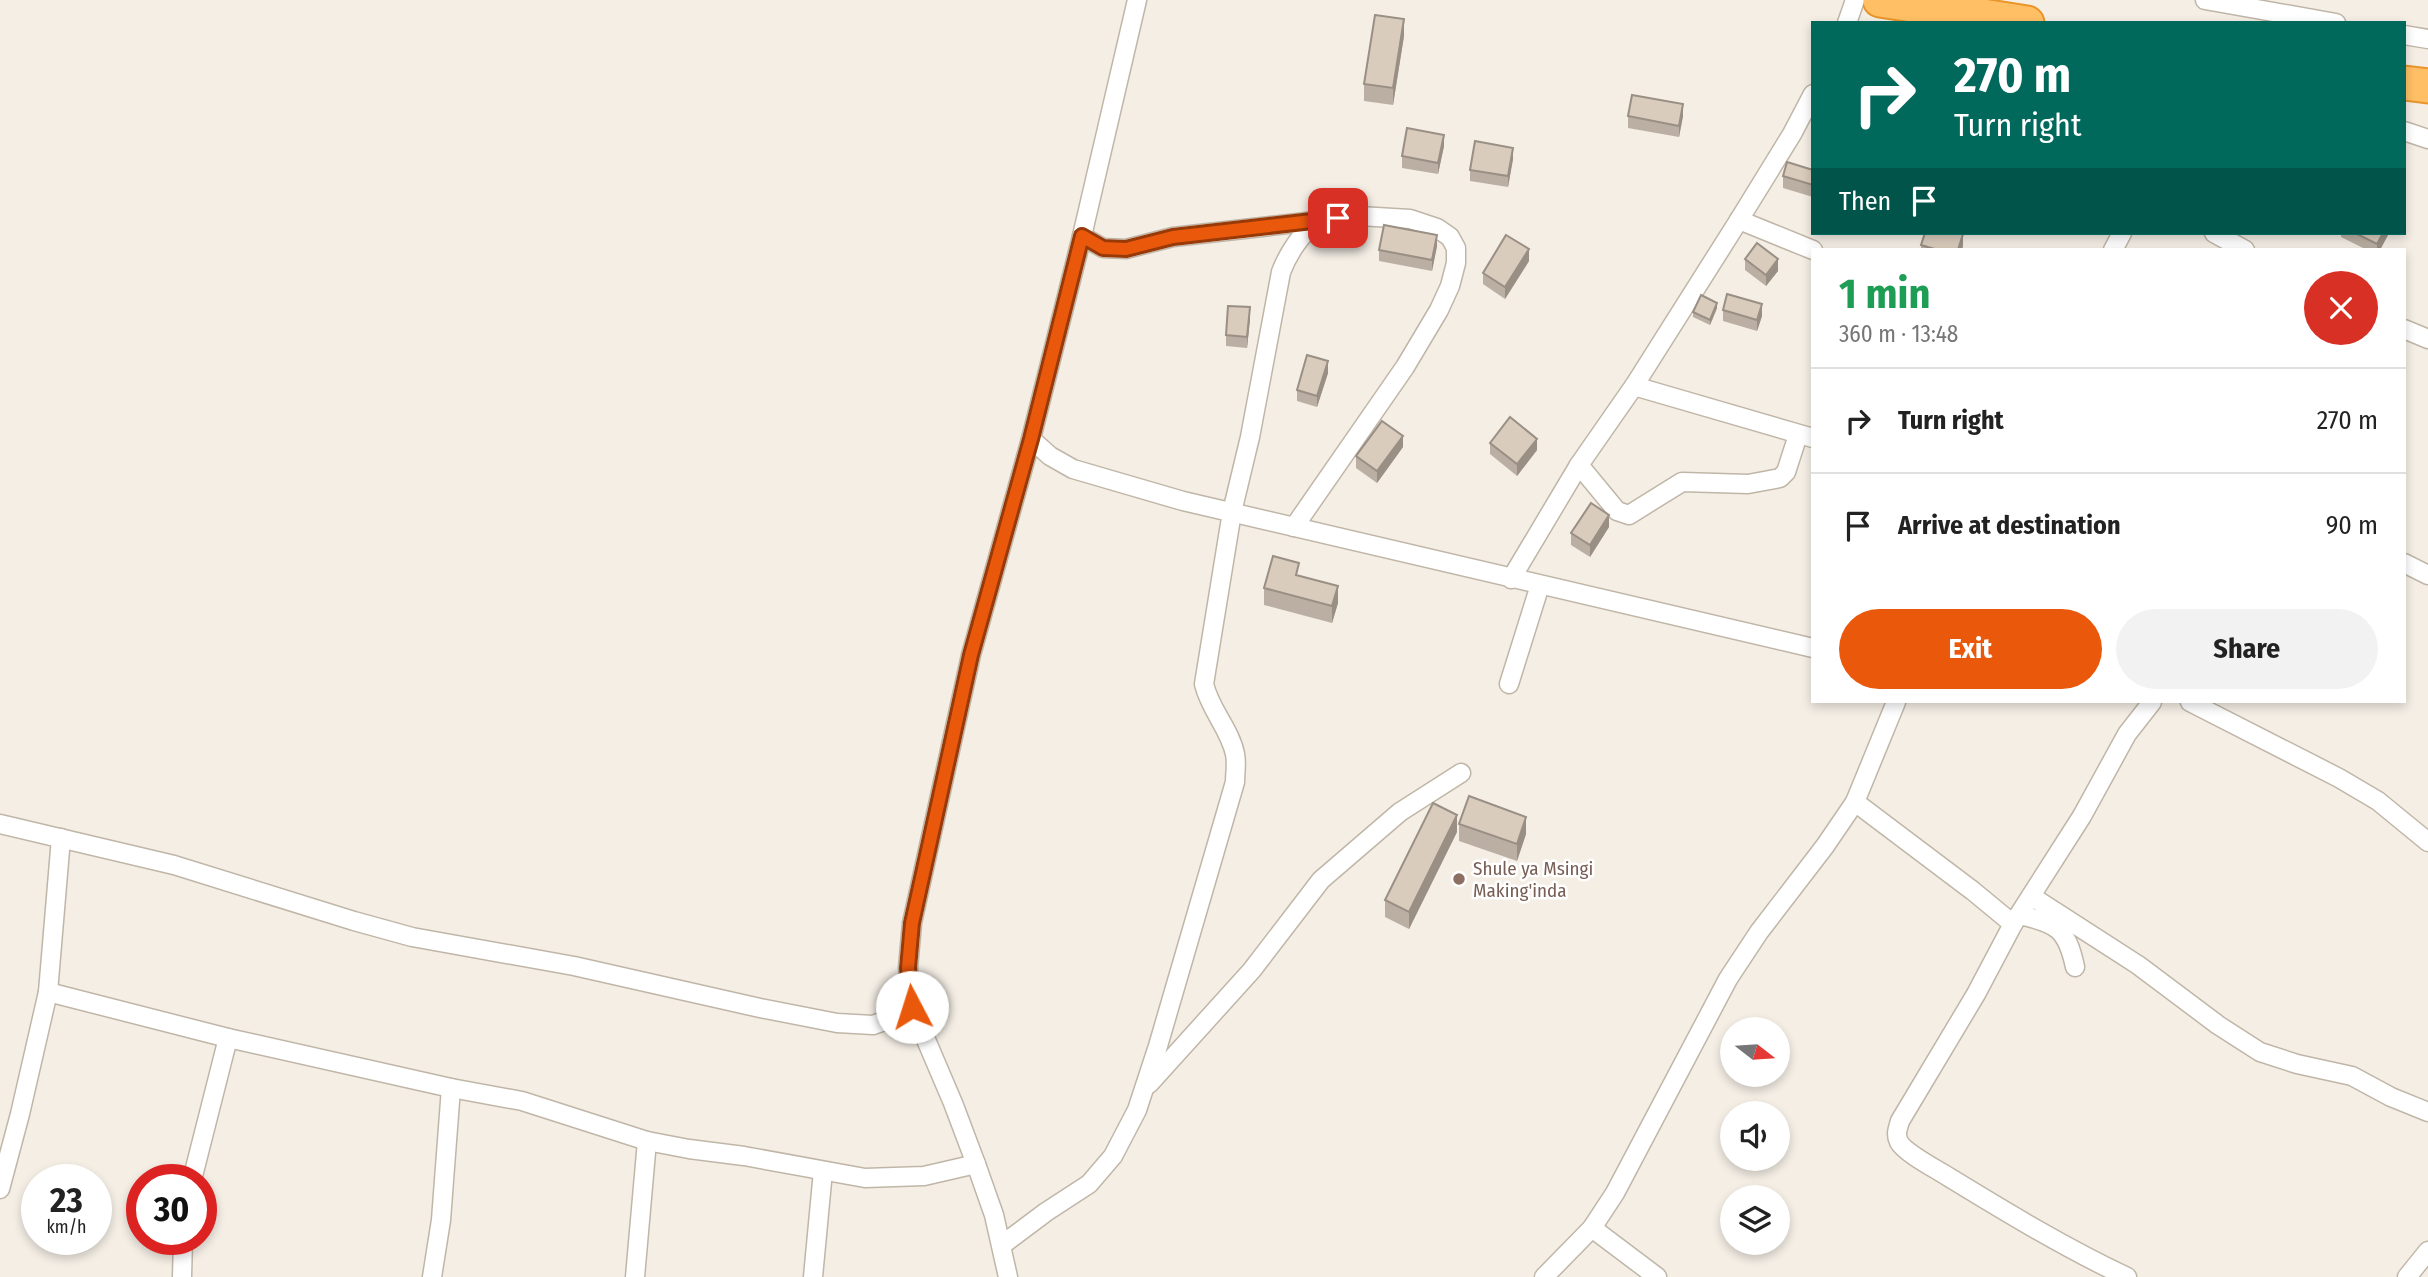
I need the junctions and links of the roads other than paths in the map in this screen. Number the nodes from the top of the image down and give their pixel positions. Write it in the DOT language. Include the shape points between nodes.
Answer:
graph roads {
  1 [pos="1137,0"];
  2 [pos="1855,0"];
  3 [pos="1880,0"];
  4 [pos="2205,0"];
  5 [pos="1848,21"];
  6 [pos="2015,21"];
  7 [pos="2325,21"];
  8 [pos="2406,35"];
  9 [pos="2428,39"];
  10 [pos="2406,83"];
  11 [pos="2428,86"];
  12 [pos="1811,97"];
  13 [pos="2406,132"];
  14 [pos="2428,139"];
  15 [pos="1316,220"];
  16 [pos="1739,220"];
  17 [pos="2218,235"];
  18 [pos="1082,236"];
  19 [pos="2241,248"];
  20 [pos="1811,249"];
  21 [pos="2406,330"];
  22 [pos="2428,339"];
  23 [pos="1634,386"];
  24 [pos="1806,437"];
  25 [pos="1031,439"];
  26 [pos="1579,466"];
  27 [pos="1232,512"];
  28 [pos="1294,527"];
  29 [pos="2406,563"];
  30 [pos="2428,575"];
  31 [pos="1511,579"];
  32 [pos="1540,586"];
  33 [pos="1811,648"];
  34 [pos="1509,684"];
  35 [pos="1896,703"];
  36 [pos="2151,703"];
  37 [pos="2192,703"];
  38 [pos="1461,773"];
  39 [pos="1855,802"];
  40 [pos="0,824"];
  41 [pos="61,838"];
  42 [pos="2428,842"];
  43 [pos="2031,896"];
  44 [pos="2016,919"];
  45 [pos="2075,967"];
  46 [pos="48,992"];
  47 [pos="912,1007"];
  48 [pos="228,1038"];
  49 [pos="451,1088"];
  50 [pos="1143,1091"];
  51 [pos="2428,1112"];
  52 [pos="20,1114"];
  53 [pos="0,1127"];
  54 [pos="647,1141"];
  55 [pos="196,1164"];
  56 [pos="976,1164"];
  57 [pos="823,1171"];
  58 [pos="0,1189"];
  59 [pos="1592,1228"];
  60 [pos="1002,1245"];
  61 [pos="2428,1251"];
  62 [pos="183,1255"];
  63 [pos="182,1277"];
  64 [pos="432,1277"];
  65 [pos="635,1277"];
  66 [pos="813,1277"];
  67 [pos="1008,1277"];
  68 [pos="1544,1277"];
  69 [pos="1657,1277"];
  70 [pos="2127,1277"];
  71 [pos="2407,1277"];
  1 -- 18 [label="street"];
  2 -- 5 [label="street"];
  3 -- 6 [label="highway"];
  4 -- 7 [label="street"];
  8 -- 9 [label="street"];
  10 -- 11 [label="highway"];
  12 -- 16 [label="street"];
  13 -- 14 [label="street"];
  15 -- 18 [label="street" via="1173,237 1126,249 1103,248"];
  15 -- 27 [label="street" via="1281,272"];
  15 -- 28 [label="street" via="1384,216 1424,222 1450,237 1456,263 1439,310 1405,367"];
  16 -- 20 [label="street"];
  16 -- 23 [label="street"];
  17 -- 19 [label="street"];
  18 -- 25 [label="street"];
  21 -- 22 [label="street"];
  23 -- 24 [label="street"];
  23 -- 26 [label="street"];
  24 -- 26 [label="street" via="1780,478 1748,484 1682,482 1629,515 1617,511"];
  25 -- 27 [label="street" via="1073,469"];
  25 -- 47 [label="street" via="971,655 912,923 908,968"];
  26 -- 31 [label="street"];
  27 -- 28 [label="street"];
  27 -- 50 [label="street" via="1204,684 1236,755 1235,782"];
  28 -- 31 [label="street"];
  29 -- 30 [label="street"];
  31 -- 32 [label="street"];
  32 -- 33 [label="street"];
  32 -- 34 [label="street"];
  35 -- 39 [label="street"];
  36 -- 43 [label="street" via="2127,734"];
  37 -- 42 [label="street" via="2339,778 2378,801"];
  38 -- 50 [label="street" via="1400,812 1321,880 1252,970"];
  39 -- 44 [label="street"];
  39 -- 59 [label="street" via="1728,979"];
  40 -- 41 [label="street"];
  41 -- 46 [label="street"];
  41 -- 47 [label="street" via="174,865 412,936 760,1008 873,1025"];
  43 -- 44 [label="street"];
  43 -- 51 [label="street" via="2260,1052 2352,1076"];
  44 -- 45 [label="street" via="2038,919 2064,935"];
  44 -- 70 [label="street" via="1900,1121 1898,1140 2012,1215"];
  46 -- 48 [label="street"];
  46 -- 52 [label="street"];
  47 -- 56 [label="street"];
  48 -- 49 [label="street"];
  48 -- 55 [label="street"];
  49 -- 54 [label="street" via="522,1101"];
  49 -- 64 [label="street"];
  50 -- 60 [label="street" via="1113,1156 1089,1184"];
  52 -- 53 [label="street"];
  52 -- 58 [label="street"];
  54 -- 57 [label="street"];
  54 -- 65 [label="street"];
  56 -- 57 [label="street" via="924,1176 865,1178"];
  56 -- 60 [label="street"];
  57 -- 66 [label="street"];
  59 -- 68 [label="street"];
  59 -- 69 [label="street"];
  60 -- 67 [label="street"];
  61 -- 71 [label="street"];
  62 -- 63 [label="street"];
}
